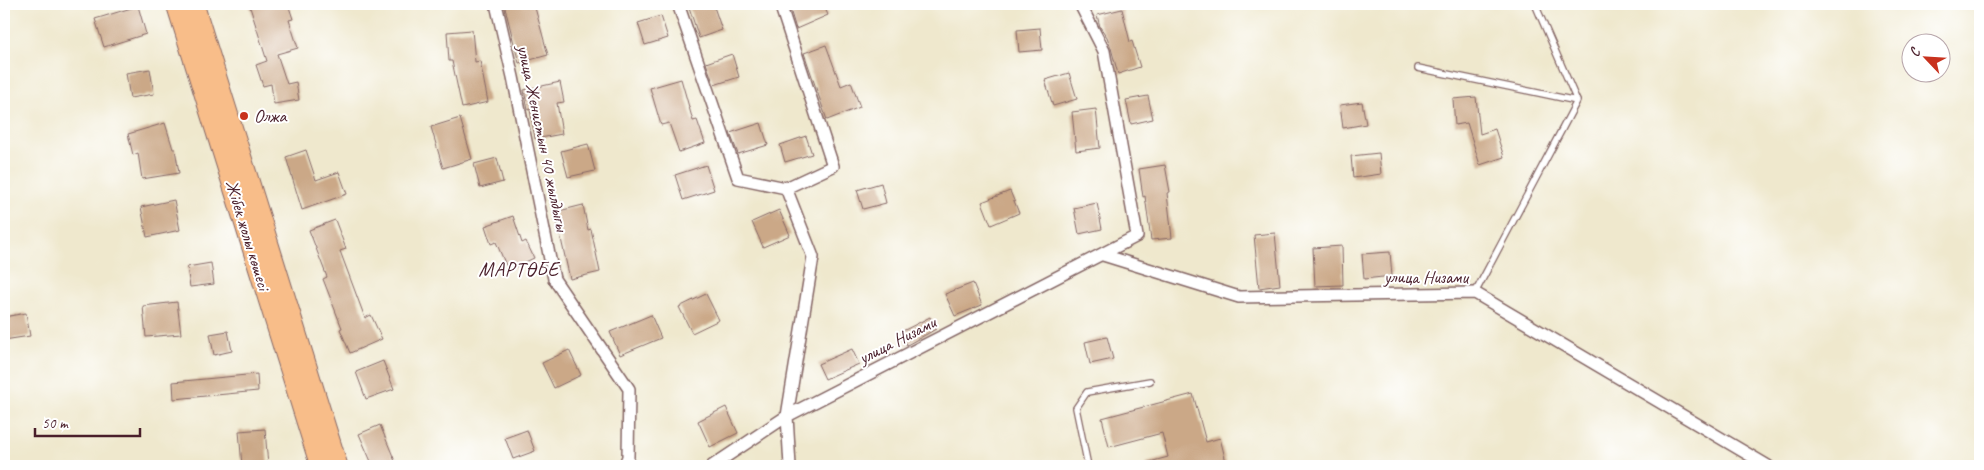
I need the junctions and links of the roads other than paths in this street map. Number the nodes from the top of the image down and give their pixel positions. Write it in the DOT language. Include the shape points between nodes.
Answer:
graph roads {
  1 [pos="176,4"];
  2 [pos="194,4"];
  3 [pos="496,4"];
  4 [pos="678,4"];
  5 [pos="780,4"];
  6 [pos="1080,4"];
  7 [pos="1535,4"];
  8 [pos="1418,68"];
  9 [pos="1577,101"];
  10 [pos="786,188"];
  11 [pos="1103,255"];
  12 [pos="1475,293"];
  13 [pos="1150,381"];
  14 [pos="787,416"];
  15 [pos="320,466"];
  16 [pos="338,466"];
  17 [pos="624,466"];
  18 [pos="712,466"];
  19 [pos="790,466"];
  20 [pos="1088,466"];
  21 [pos="1768,466"];
  1 -- 15 [label="main road, Жібек жолы көшесі"];
  2 -- 16 [label="main road, Жібек жолы көшесі"];
  3 -- 17 [label="street, улица Женистын 40 жылдыгы" via="554,279 630,389 628,457"];
  4 -- 10 [label="street" via="738,178"];
  5 -- 10 [label="street" via="833,166"];
  6 -- 11 [label="street, улица Низами" via="1104,51 1137,236"];
  7 -- 9 [label="lane"];
  8 -- 9 [label="lane"];
  9 -- 12 [label="lane"];
  10 -- 14 [label="street" via="813,256"];
  11 -- 12 [label="street, улица Низами" via="1239,297"];
  11 -- 14 [label="street, улица Низами"];
  12 -- 21 [label="street, улица Низами"];
  13 -- 20 [label="lane" via="1087,392 1076,408"];
  14 -- 18 [label="street, улица Низами"];
  14 -- 19 [label="street"];
}
